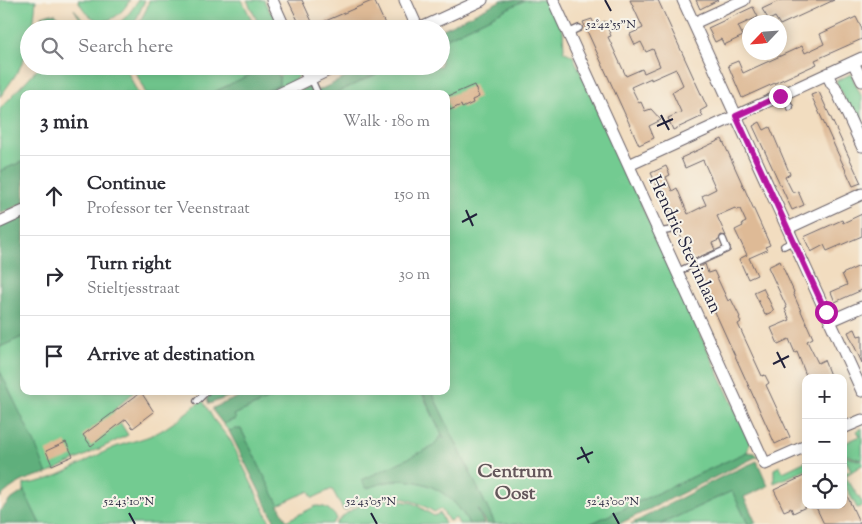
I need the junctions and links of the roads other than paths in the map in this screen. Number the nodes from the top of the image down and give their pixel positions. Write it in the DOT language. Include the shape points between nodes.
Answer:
graph roads {
  1 [pos="272,0"];
  2 [pos="405,0"];
  3 [pos="482,0"];
  4 [pos="553,0"];
  5 [pos="683,0"];
  6 [pos="744,0"];
  7 [pos="281,20"];
  8 [pos="414,20"];
  9 [pos="438,20"];
  10 [pos="690,25"];
  11 [pos="579,28"];
  12 [pos="568,33"];
  13 [pos="858,60"];
  14 [pos="828,74"];
  15 [pos="304,75"];
  16 [pos="320,75"];
  17 [pos="862,81"];
  18 [pos="305,83"];
  19 [pos="289,90"];
  20 [pos="313,90"];
  21 [pos="784,94"];
  22 [pos="790,106"];
  23 [pos="736,116"];
  24 [pos="862,146"];
  25 [pos="629,165"];
  26 [pos="862,194"];
  27 [pos="20,213"];
  28 [pos="0,222"];
  29 [pos="671,228"];
  30 [pos="788,228"];
  31 [pos="661,232"];
  32 [pos="723,239"];
  33 [pos="677,272"];
  34 [pos="862,307"];
  35 [pos="830,321"];
  36 [pos="862,390"];
  37 [pos="204,395"];
  38 [pos="197,401"];
  39 [pos="862,420"];
  40 [pos="847,426"];
  41 [pos="802,448"];
  1 -- 7 [label="street"];
  2 -- 8 [label="street"];
  3 -- 9 [label="street"];
  4 -- 12 [label="street, Hendric Stevinlaan"];
  5 -- 10 [label="street"];
  6 -- 10 [label="street"];
  10 -- 23 [label="street"];
  11 -- 12 [label="lane"];
  12 -- 25 [label="street, Hendric Stevinlaan"];
  13 -- 14 [label="street"];
  13 -- 17 [label="street"];
  14 -- 21 [label="street"];
  14 -- 24 [label="street"];
  15 -- 18 [label="street"];
  16 -- 18 [label="street"];
  18 -- 19 [label="street"];
  18 -- 20 [label="lane"];
  21 -- 22 [label="lane"];
  21 -- 23 [label="street"];
  23 -- 25 [label="street"];
  23 -- 30 [label="street" via="760,177"];
  25 -- 31 [label="street, Hendric Stevinlaan"];
  26 -- 30 [label="street" via="830,205"];
  27 -- 28 [label="street"];
  29 -- 31 [label="lane"];
  30 -- 35 [label="street" via="789,244 811,270"];
  31 -- 33 [label="street, Hendric Stevinlaan"];
  32 -- 33 [label="lane" via="727,249"];
  33 -- 41 [label="street, Hendric Stevinlaan" via="765,464"];
  34 -- 35 [label="street"];
  35 -- 36 [label="street"];
  37 -- 38 [label="lane"];
  39 -- 40 [label="street"];
}
